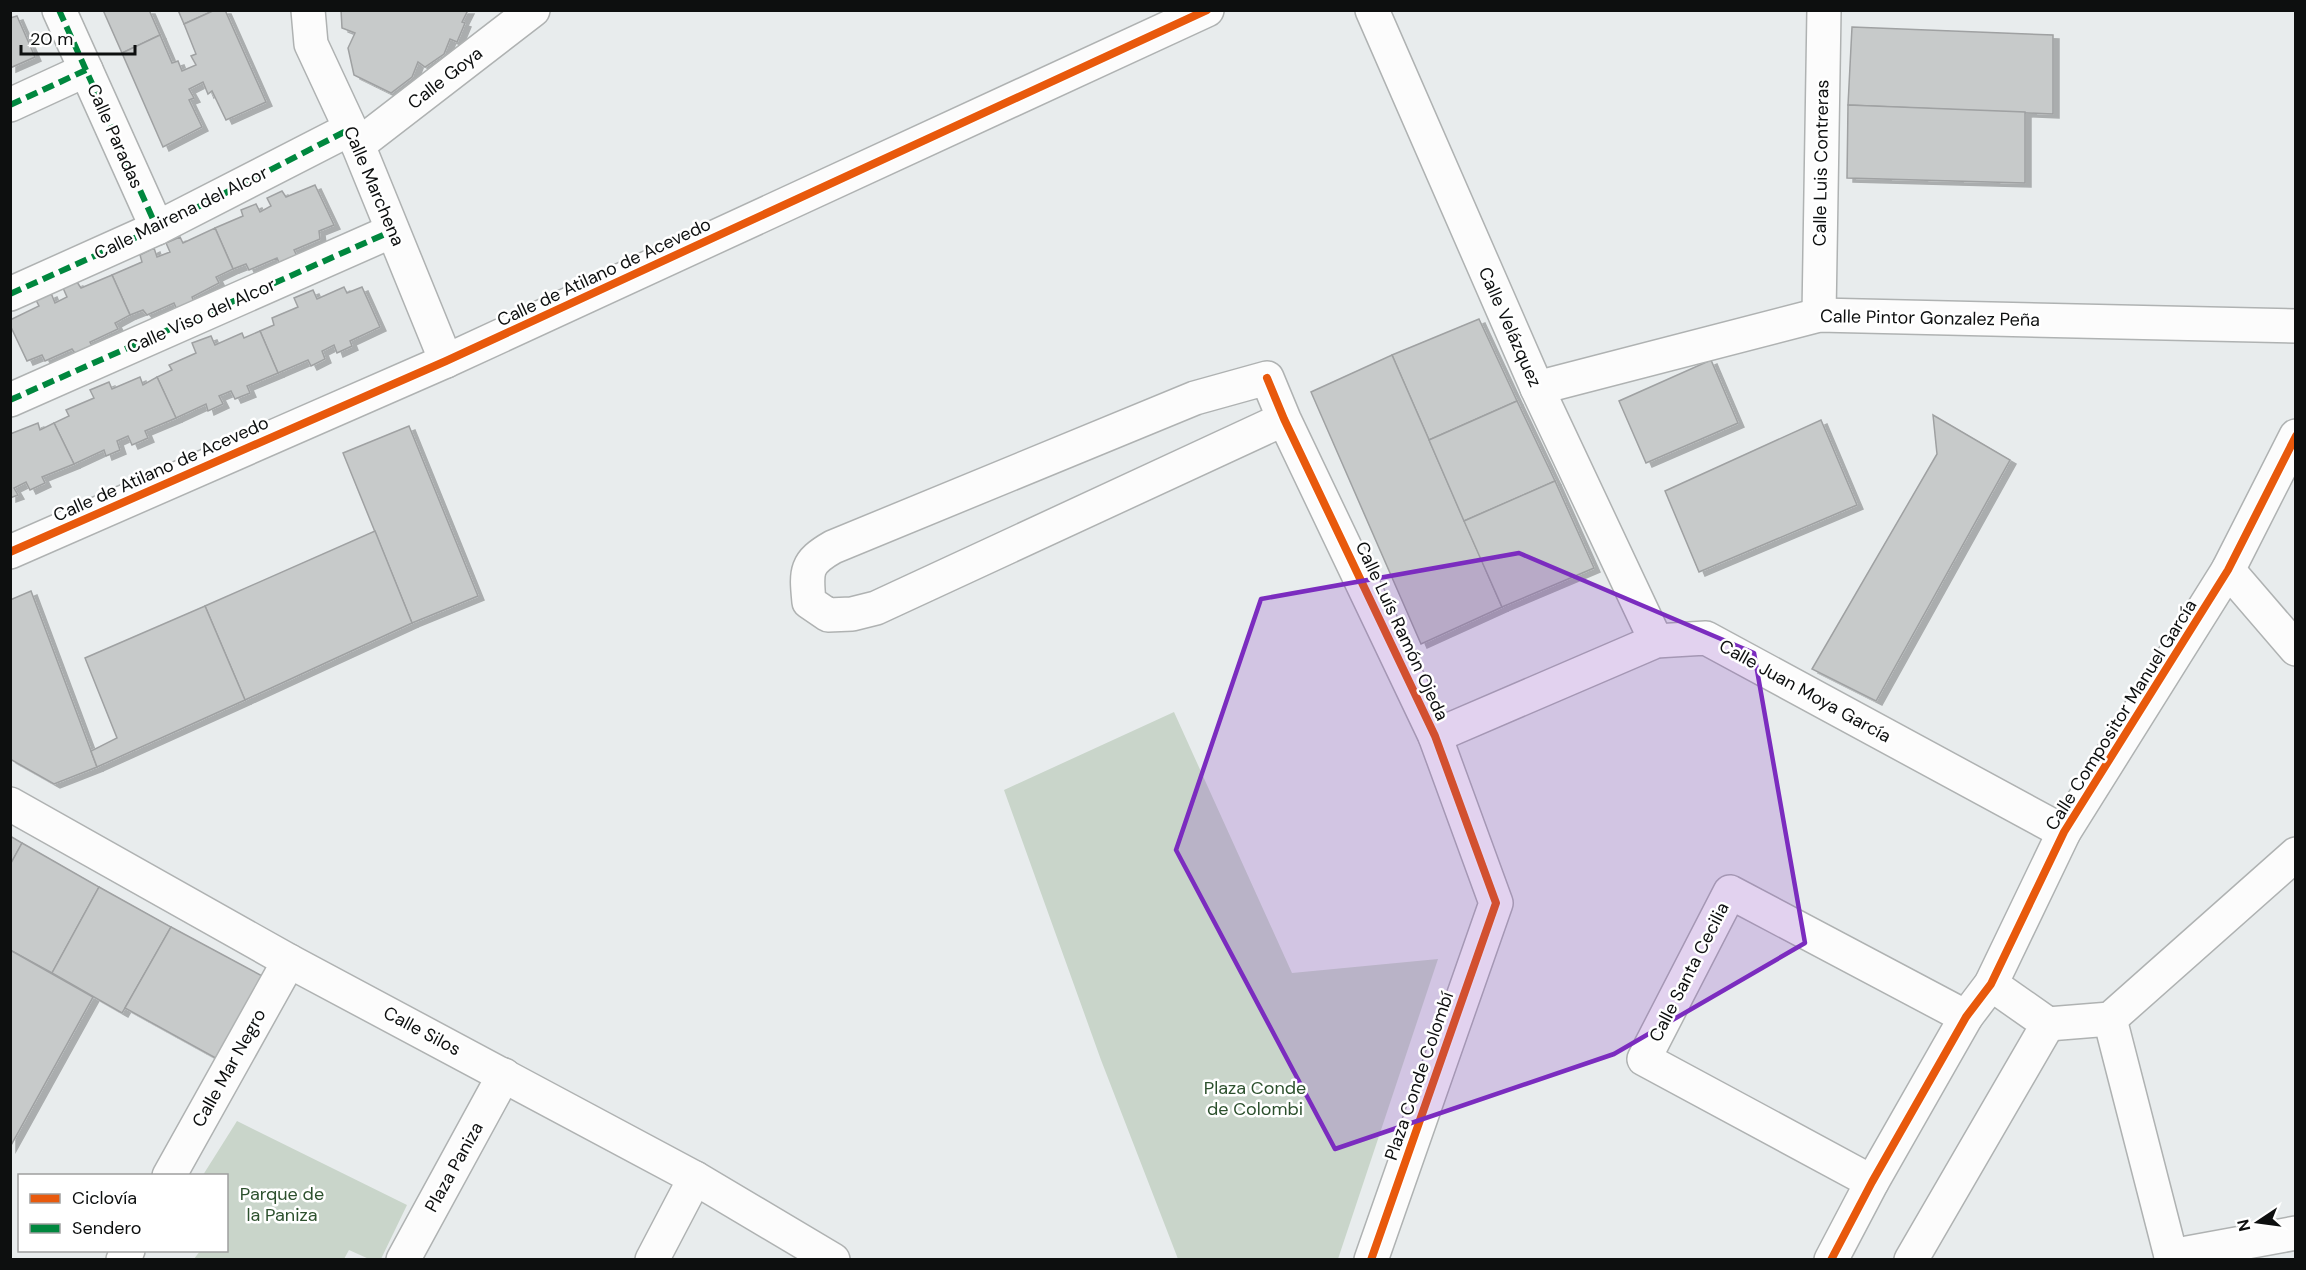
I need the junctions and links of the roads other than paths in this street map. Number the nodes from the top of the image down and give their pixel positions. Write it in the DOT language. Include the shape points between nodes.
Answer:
graph roads {
  1 [pos="59,10"];
  2 [pos="309,10"];
  3 [pos="533,10"];
  4 [pos="1207,10"];
  5 [pos="1372,10"];
  6 [pos="1824,10"];
  7 [pos="86,70"];
  8 [pos="10,105"];
  9 [pos="354,137"];
  10 [pos="157,228"];
  11 [pos="392,231"];
  12 [pos="10,294"];
  13 [pos="1819,315"];
  14 [pos="2295,326"];
  15 [pos="446,361"];
  16 [pos="1537,388"];
  17 [pos="10,400"];
  18 [pos="1284,418"];
  19 [pos="2295,436"];
  20 [pos="10,552"];
  21 [pos="2228,570"];
  22 [pos="1656,641"];
  23 [pos="2295,649"];
  24 [pos="1435,736"];
  25 [pos="10,804"];
  26 [pos="2064,832"];
  27 [pos="2295,854"];
  28 [pos="1496,903"];
  29 [pos="289,961"];
  30 [pos="1991,984"];
  31 [pos="1966,1017"];
  32 [pos="2110,1019"];
  33 [pos="2048,1024"];
  34 [pos="504,1075"];
  35 [pos="170,1174"];
  36 [pos="695,1178"];
  37 [pos="1872,1182"];
  38 [pos="2295,1233"];
  39 [pos="2172,1258"];
  40 [pos="404,1260"];
  41 [pos="652,1260"];
  42 [pos="833,1260"];
  43 [pos="1371,1260"];
  44 [pos="1831,1260"];
  45 [pos="1911,1260"];
  1 -- 7 [label="street, Calle Paradas"];
  2 -- 9 [label="street, Calle Marchena" via="311,44"];
  3 -- 9 [label="street, Calle Goya"];
  4 -- 15 [label="street, Calle de Atilano de Acevedo"];
  5 -- 16 [label="street, Calle Velázquez"];
  6 -- 13 [label="street, Calle Luis Contreras"];
  7 -- 8 [label="street"];
  7 -- 10 [label="street, Calle Paradas"];
  9 -- 10 [label="street, Calle Mairena del Alcor"];
  9 -- 11 [label="street, Calle Marchena"];
  10 -- 12 [label="street, Calle Mairena del Alcor"];
  11 -- 15 [label="street, Calle Marchena"];
  11 -- 17 [label="street, Calle Viso del Alcor"];
  13 -- 14 [label="street, Calle Pintor Gonzalez Peña"];
  13 -- 16 [label="street, Calle Pintor Gonzalez Peña"];
  15 -- 20 [label="street, Calle de Atilano de Acevedo"];
  16 -- 22 [label="street, Calle Velázquez"];
  18 -- 18 [label="street, Calle Luís Ramón Ojeda" via="1267,378 1194,398 833,547 815,557 807,577 809,602 828,615 876,608"];
  18 -- 24 [label="street, Calle Luís Ramón Ojeda"];
  19 -- 21 [label="street, Calle Compositor Manuel García"];
  21 -- 23 [label="street"];
  21 -- 26 [label="street, Calle Compositor Manuel García"];
  22 -- 24 [label="street, Calle Juan Moya García"];
  22 -- 26 [label="street, Calle Juan Moya García" via="1706,638"];
  24 -- 28 [label="street, Calle Luís Ramón Ojeda"];
  25 -- 29 [label="street, Calle Silos"];
  26 -- 30 [label="street, Calle Compositor Manuel García"];
  27 -- 32 [label="street"];
  28 -- 43 [label="street, Plaza Conde Colombí"];
  29 -- 34 [label="street, Calle Silos"];
  29 -- 35 [label="street, Calle Mar Negro"];
  30 -- 31 [label="street, Calle Compositor Manuel García"];
  30 -- 33 [label="street"];
  31 -- 37 [label="street, Calle Compositor Manuel García"];
  31 -- 37 [label="street, Calle Santa Cecilia" via="1730,892 1644,1059"];
  32 -- 33 [label="street"];
  32 -- 39 [label="street"];
  33 -- 45 [label="street"];
  34 -- 36 [label="street, Calle Silos"];
  34 -- 40 [label="street, Plaza Paniza"];
  36 -- 41 [label="street"];
  36 -- 42 [label="street, Calle Silos"];
  37 -- 44 [label="street, Calle Compositor Manuel García"];
  38 -- 39 [label="street"];
}
